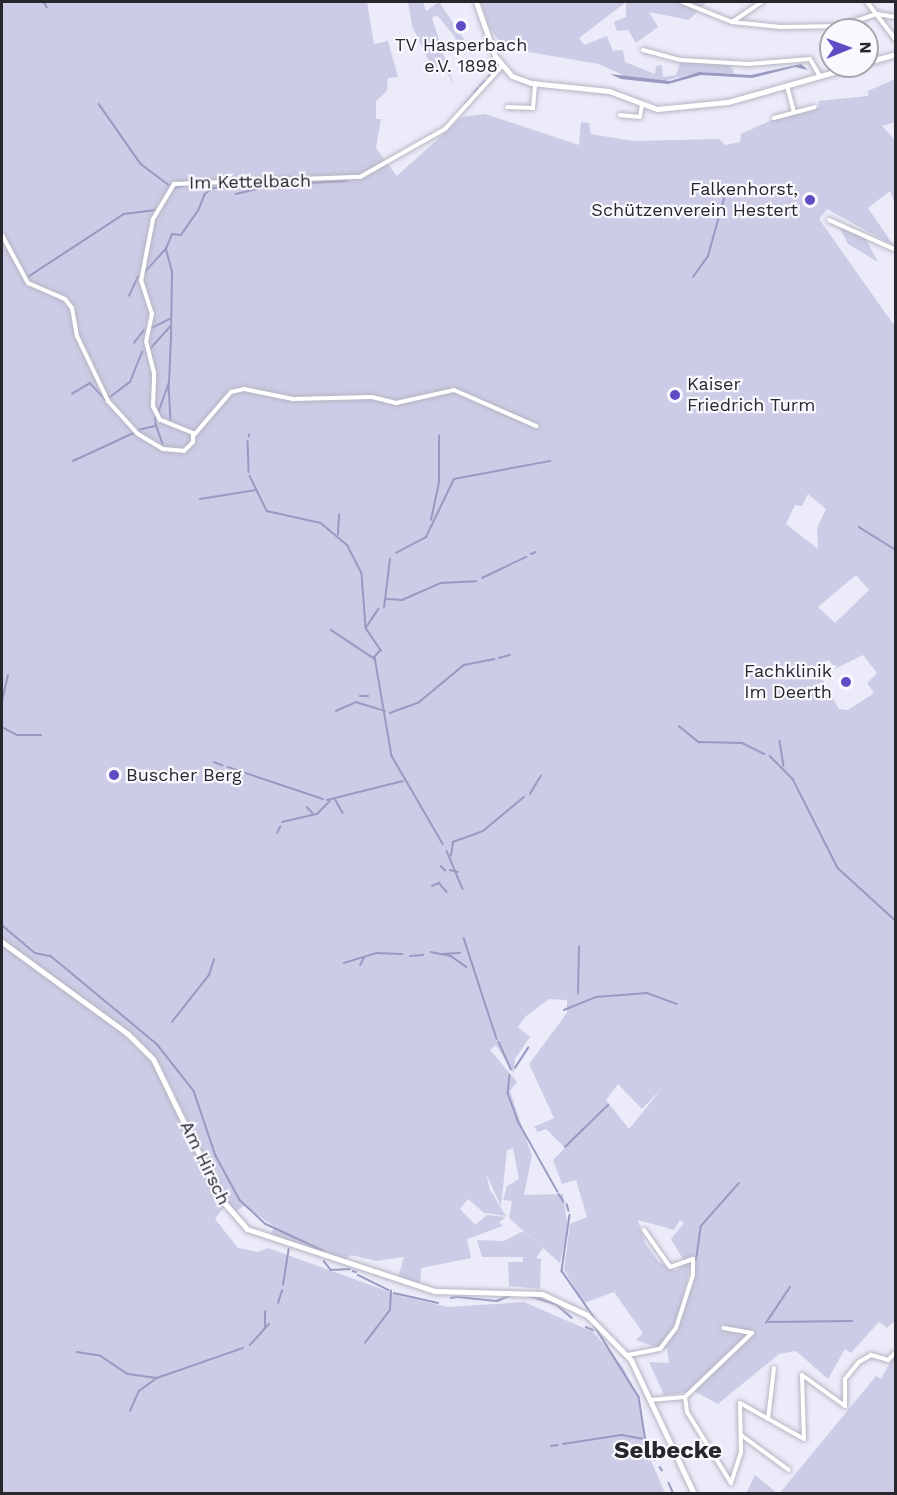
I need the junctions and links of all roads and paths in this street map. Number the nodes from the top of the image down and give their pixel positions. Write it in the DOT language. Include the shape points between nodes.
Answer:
graph roads {
  1 [pos="476,2"];
  2 [pos="682,2"];
  3 [pos="762,2"];
  4 [pos="867,2"];
  5 [pos="873,15"];
  6 [pos="896,17"];
  7 [pos="732,22"];
  8 [pos="896,40"];
  9 [pos="643,50"];
  10 [pos="896,54"];
  11 [pos="879,59"];
  12 [pos="501,67"];
  13 [pos="819,74"];
  14 [pos="819,76"];
  15 [pos="535,83"];
  16 [pos="787,86"];
  17 [pos="642,104"];
  18 [pos="507,107"];
  19 [pos="815,107"];
  20 [pos="794,112"];
  21 [pos="620,115"];
  22 [pos="774,118"];
  23 [pos="829,220"];
  24 [pos="2,235"];
  25 [pos="896,250"];
  26 [pos="536,426"];
  27 [pos="194,435"];
  28 [pos="2,942"];
  29 [pos="644,1230"];
  30 [pos="723,1328"];
  31 [pos="896,1352"];
  32 [pos="628,1355"];
  33 [pos="774,1368"];
  34 [pos="685,1397"];
  35 [pos="650,1400"];
  36 [pos="768,1419"];
  37 [pos="741,1435"];
  38 [pos="789,1470"];
  39 [pos="694,1494"];
  1 -- 12 [label="main road"];
  2 -- 7 [label="street"];
  3 -- 7 [label="street"];
  4 -- 5 [label="street"];
  5 -- 6 [label="street"];
  5 -- 7 [label="street" via="840,26"];
  5 -- 8 [label="street"];
  9 -- 13 [label="street" via="681,60 748,64 810,59"];
  10 -- 11 [label="main road"];
  12 -- 15 [label="main road"];
  12 -- 27 [label="street, Im Kettelbach" via="440,133 360,177 174,184 153,219 141,281 152,314 146,342 155,414"];
  14 -- 16 [label="main road"];
  15 -- 17 [label="main road" via="602,90"];
  15 -- 18 [label="street" via="533,108"];
  16 -- 17 [label="main road" via="682,110"];
  16 -- 20 [label="street"];
  17 -- 21 [label="street" via="640,117"];
  19 -- 20 [label="street"];
  20 -- 22 [label="street"];
  23 -- 25 [label="street"];
  24 -- 27 [label="street" via="28,283 65,299 100,387 138,434 178,451 191,446"];
  26 -- 27 [label="street" via="454,390 396,403 372,397 293,399 244,389 231,392"];
  28 -- 32 [label="main road, Am Hirsch" via="128,1034 167,1082 228,1211 253,1232 435,1291 517,1290 551,1297 588,1315"];
  29 -- 32 [label="street" via="670,1267 693,1259 693,1275 680,1321 660,1349"];
  30 -- 34 [label="street" via="752,1333"];
  31 -- 36 [label="street" via="888,1360 867,1356 854,1368 844,1383 846,1406 802,1375 804,1439"];
  32 -- 35 [label="main road, Am Hirsch"];
  33 -- 36 [label="street"];
  34 -- 35 [label="street"];
  34 -- 37 [label="street" via="687,1413 728,1483 740,1458"];
  35 -- 39 [label="main road, Am Hirsch"];
  36 -- 37 [label="street" via="742,1402"];
  37 -- 38 [label="street"];
}
